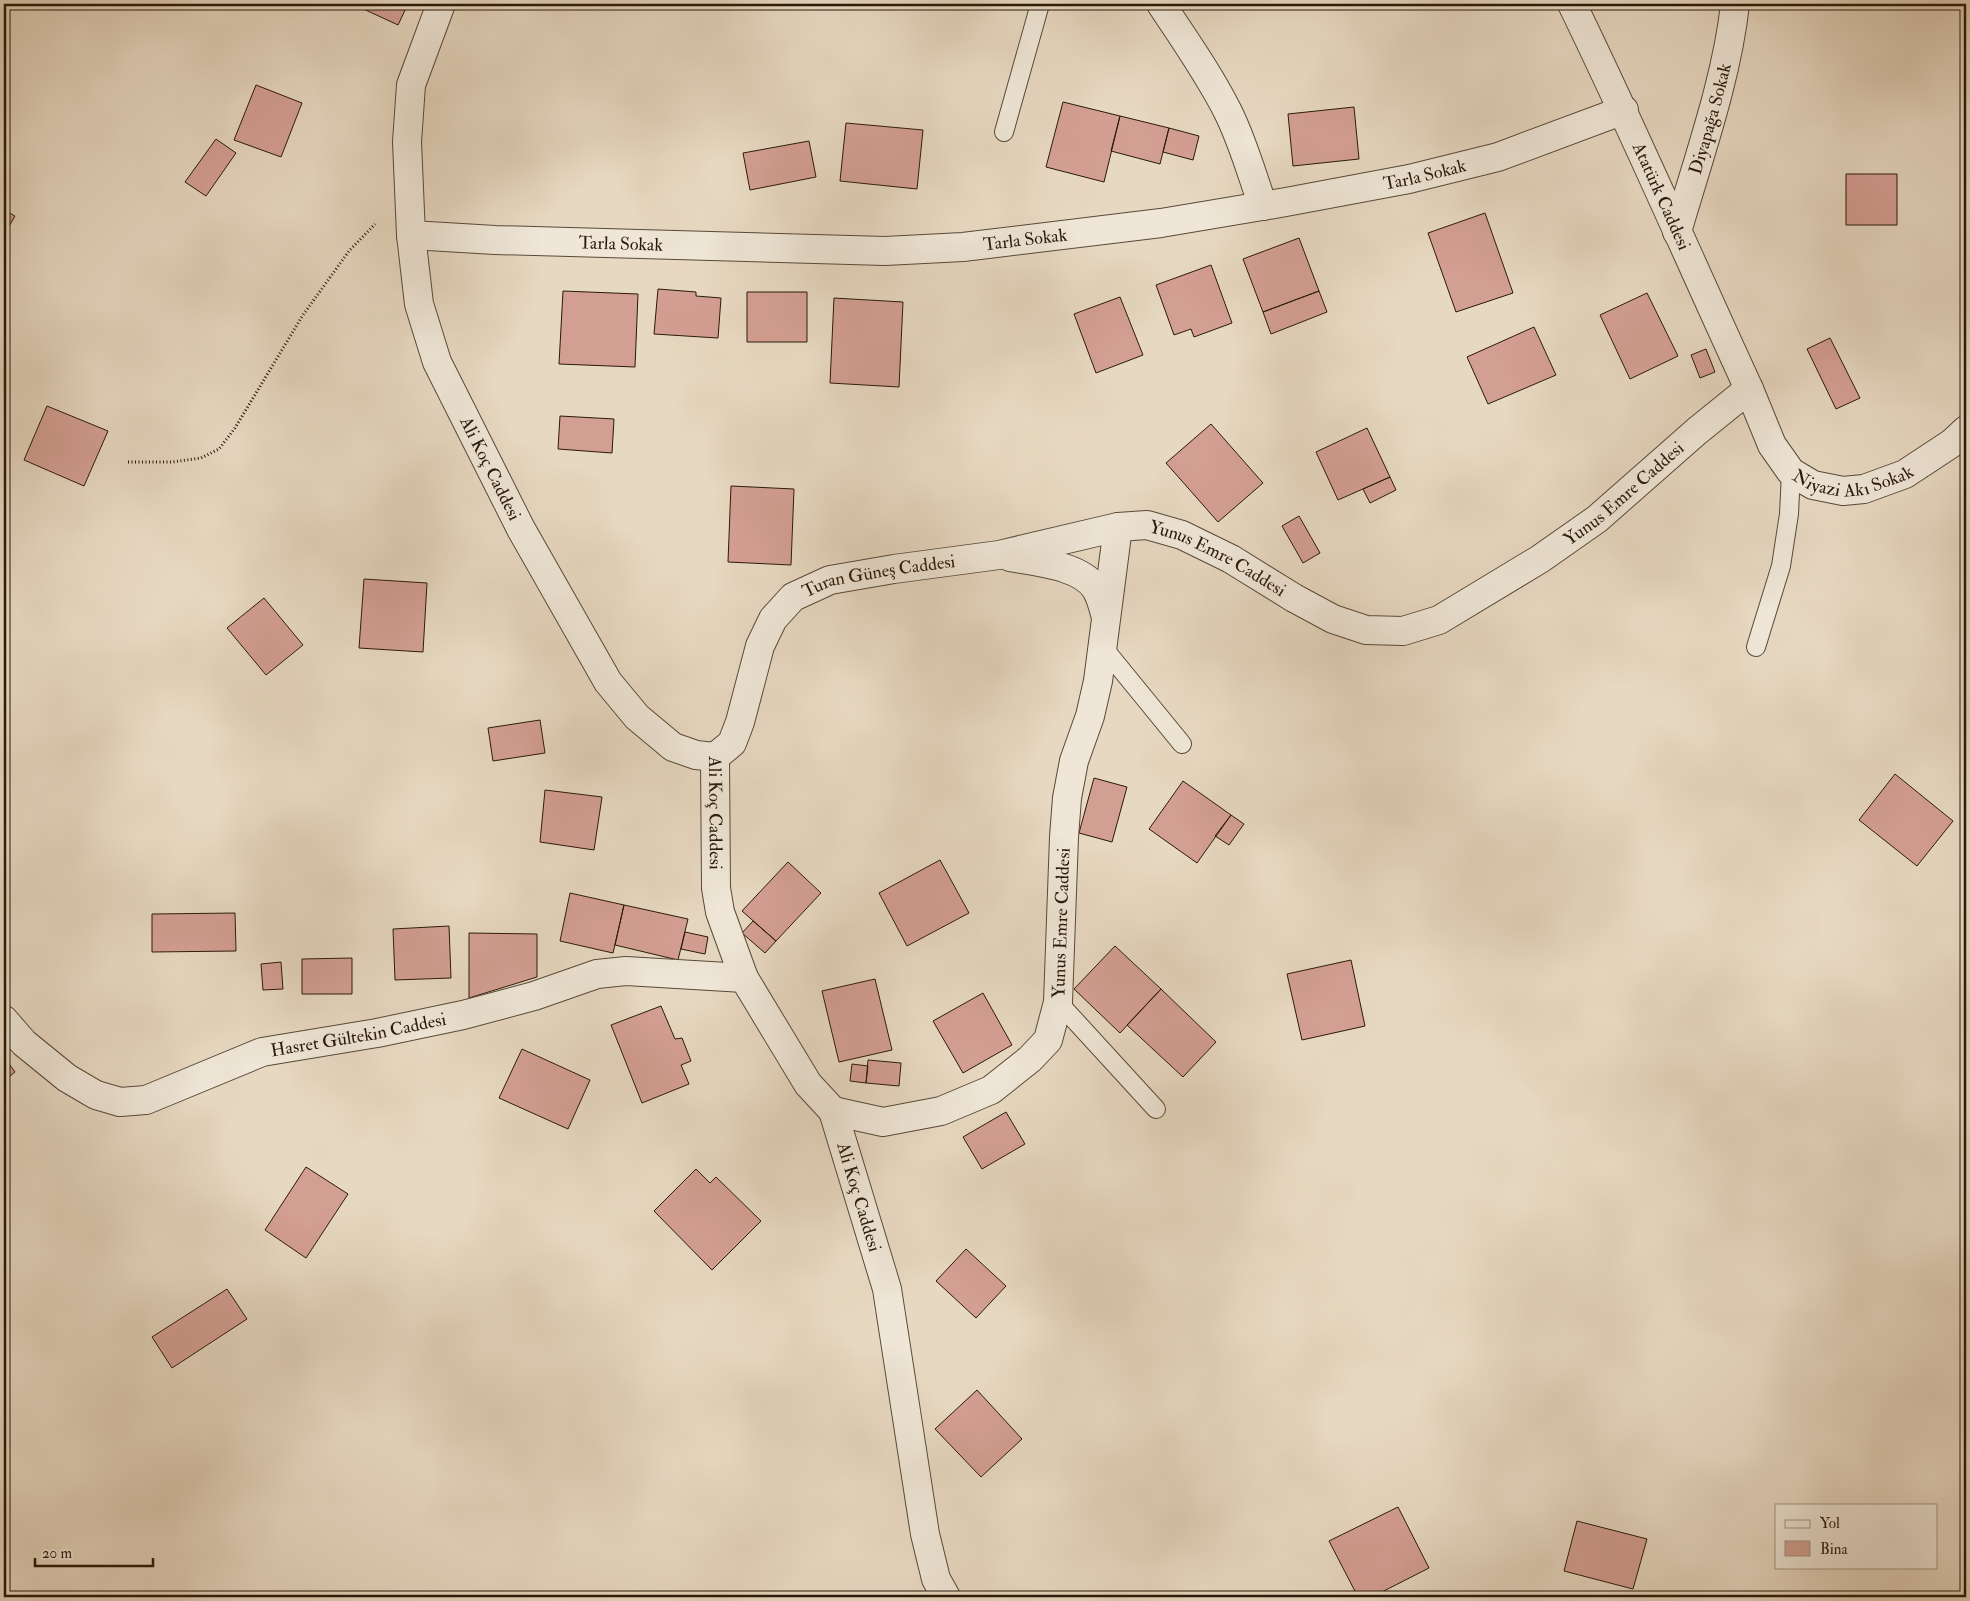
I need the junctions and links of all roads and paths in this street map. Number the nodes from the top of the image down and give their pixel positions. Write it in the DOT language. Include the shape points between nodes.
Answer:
graph roads {
  1 [pos="440,4"];
  2 [pos="1040,4"];
  3 [pos="1161,4"];
  4 [pos="1572,4"];
  5 [pos="1735,4"];
  6 [pos="1624,110"];
  7 [pos="1004,132"];
  8 [pos="409,191"];
  9 [pos="1263,206"];
  10 [pos="1677,232"];
  11 [pos="411,235"];
  12 [pos="1749,389"];
  13 [pos="1966,430"];
  14 [pos="128,462"];
  15 [pos="1791,472"];
  16 [pos="1118,527"];
  17 [pos="1000,555"];
  18 [pos="1106,614"];
  19 [pos="1102,646"];
  20 [pos="1756,647"];
  21 [pos="1182,744"];
  22 [pos="715,757"];
  23 [pos="744,978"];
  24 [pos="1058,1002"];
  25 [pos="4,1020"];
  26 [pos="1156,1109"];
  27 [pos="833,1112"];
  28 [pos="946,1597"];
  1 -- 8 [label="street, Ali Koç Caddesi" via="410,86 406,142"];
  2 -- 7 [label="lane"];
  3 -- 9 [label="street" via="1204,69 1228,113 1244,148"];
  4 -- 6 [label="street, Atatürk Caddesi"];
  5 -- 10 [label="street, Diyapağa Sokak" via="1721,78"];
  6 -- 9 [label="street, Tarla Sokak" via="1498,158"];
  6 -- 10 [label="street, Atatürk Caddesi"];
  8 -- 11 [label="street, Ali Koç Caddesi"];
  8 -- 14 [label="path" via="349,251 303,315 220,449 201,458"];
  9 -- 11 [label="street, Tarla Sokak" via="1055,237 885,251"];
  10 -- 12 [label="street, Atatürk Caddesi"];
  11 -- 22 [label="street, Ali Koç Caddesi" via="419,304 436,362 521,529 608,682 637,717 673,747"];
  12 -- 15 [label="street, Niyazi Akı Sokak" via="1772,445"];
  12 -- 16 [label="street, Yunus Emre Caddesi" via="1597,519 1540,559 1439,620 1404,631 1366,630 1332,619 1231,559 1182,535 1147,525"];
  13 -- 15 [label="street, Niyazi Akı Sokak" via="1952,444 1905,474 1864,489 1843,491 1813,485"];
  15 -- 20 [label="lane" via="1781,566"];
  16 -- 17 [label="street, Turan Güneş Caddesi"];
  16 -- 18 [label="street, Yunus Emre Caddesi"];
  17 -- 18 [label="street" via="1075,572 1096,589"];
  17 -- 22 [label="street, Turan Güneş Caddesi" via="830,580 793,597 773,619 760,646 732,743"];
  18 -- 19 [label="street, Yunus Emre Caddesi"];
  19 -- 21 [label="lane"];
  19 -- 24 [label="street, Yunus Emre Caddesi" via="1094,699 1074,761 1068,798"];
  22 -- 23 [label="street, Ali Koç Caddesi" via="716,888 720,912"];
  23 -- 25 [label="street, Hasret Gültekin Caddesi" via="626,972 597,974 463,1016 262,1052 146,1100 120,1102 96,1095 67,1078 24,1043"];
  23 -- 27 [label="street, Ali Koç Caddesi" via="808,1084"];
  24 -- 26 [label="lane"];
  24 -- 27 [label="street, Yunus Emre Caddesi" via="1048,1040 1030,1060 991,1090 941,1111 883,1122"];
  27 -- 28 [label="street, Ali Koç Caddesi" via="887,1289 925,1534 936,1580"];
}
